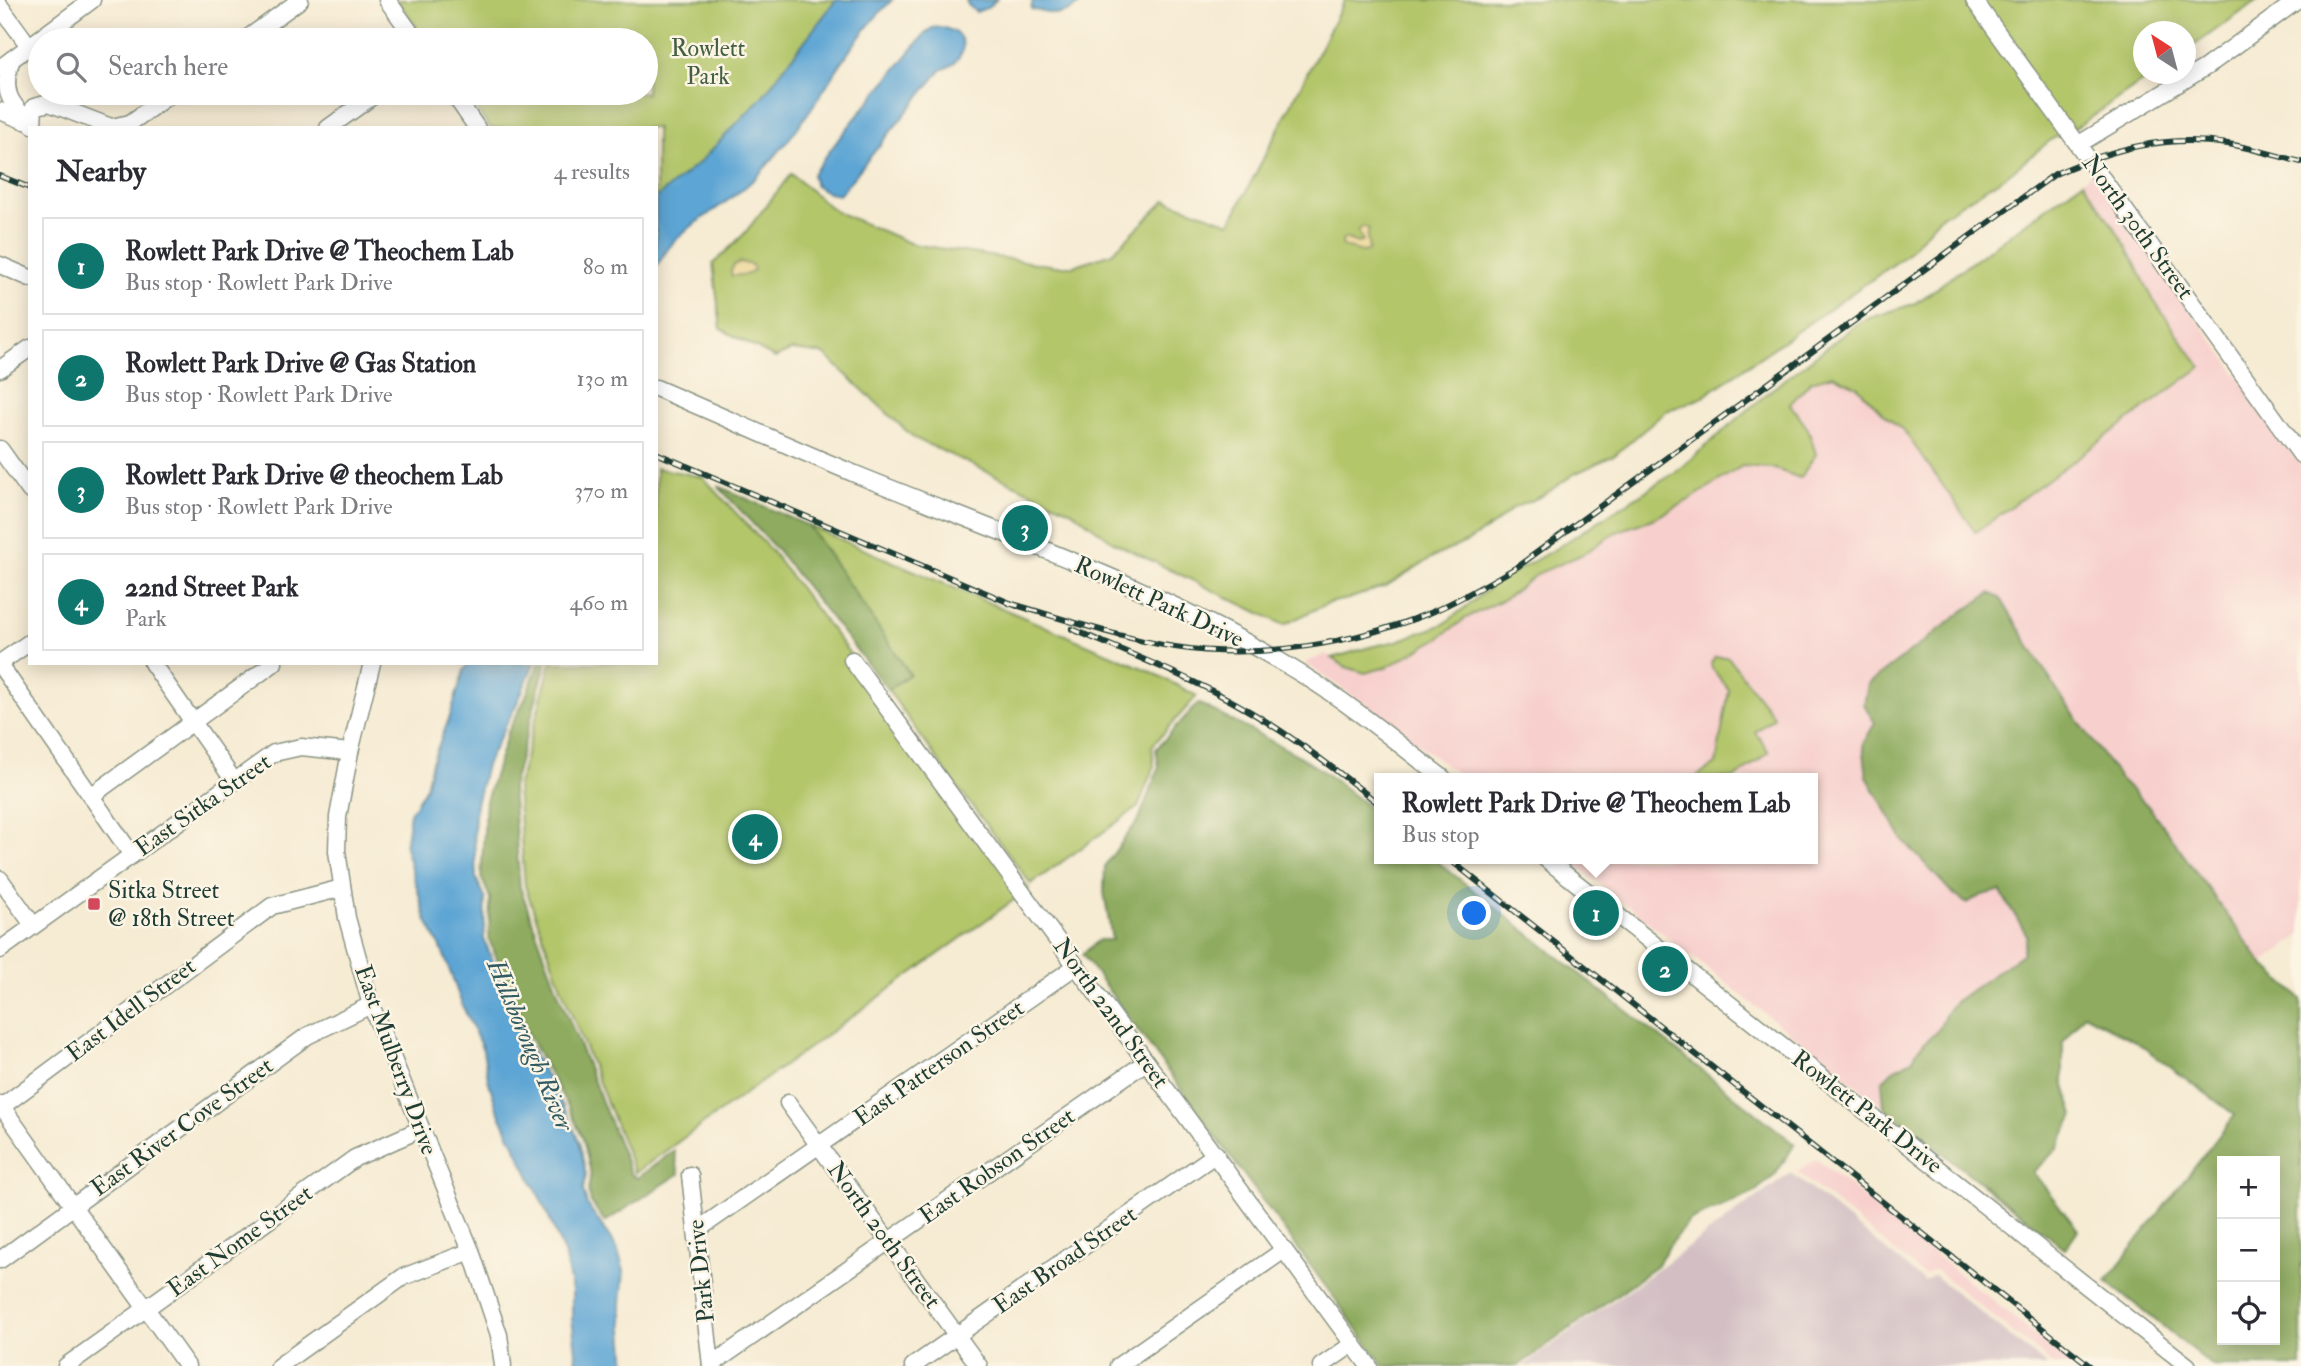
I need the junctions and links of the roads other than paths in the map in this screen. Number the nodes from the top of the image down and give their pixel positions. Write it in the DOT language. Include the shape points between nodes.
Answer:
graph roads {
  1 [pos="92,0"];
  2 [pos="300,0"];
  3 [pos="387,0"];
  4 [pos="1974,0"];
  5 [pos="2298,0"];
  6 [pos="0,6"];
  7 [pos="54,28"];
  8 [pos="262,28"];
  9 [pos="407,28"];
  10 [pos="28,45"];
  11 [pos="28,47"];
  12 [pos="6,63"];
  13 [pos="42,105"];
  14 [pos="54,105"];
  15 [pos="155,105"];
  16 [pos="360,105"];
  17 [pos="461,105"];
  18 [pos="0,111"];
  19 [pos="36,126"];
  20 [pos="106,126"];
  21 [pos="119,126"];
  22 [pos="331,126"];
  23 [pos="476,126"];
  24 [pos="2079,144"];
  25 [pos="0,265"];
  26 [pos="28,277"];
  27 [pos="28,349"];
  28 [pos="0,369"];
  29 [pos="658,389"];
  30 [pos="0,449"];
  31 [pos="2301,455"];
  32 [pos="28,488"];
  33 [pos="28,643"];
  34 [pos="852,660"];
  35 [pos="0,664"];
  36 [pos="153,665"];
  37 [pos="271,665"];
  38 [pos="372,665"];
  39 [pos="193,722"];
  40 [pos="350,752"];
  41 [pos="1437,773"];
  42 [pos="234,780"];
  43 [pos="91,796"];
  44 [pos="132,855"];
  45 [pos="1552,864"];
  46 [pos="0,879"];
  47 [pos="342,888"];
  48 [pos="33,925"];
  49 [pos="0,950"];
  50 [pos="1076,966"];
  51 [pos="371,1005"];
  52 [pos="1146,1062"];
  53 [pos="788,1103"];
  54 [pos="1,1107"];
  55 [pos="421,1129"];
  56 [pos="820,1147"];
  57 [pos="1216,1154"];
  58 [pos="690,1175"];
  59 [pos="73,1207"];
  60 [pos="696,1231"];
  61 [pos="889,1241"];
  62 [pos="1284,1250"];
  63 [pos="471,1251"];
  64 [pos="0,1260"];
  65 [pos="145,1309"];
  66 [pos="957,1336"];
  67 [pos="1353,1344"];
  68 [pos="66,1366"];
  69 [pos="187,1366"];
  70 [pos="279,1366"];
  71 [pos="503,1366"];
  72 [pos="711,1366"];
  73 [pos="913,1366"];
  74 [pos="979,1366"];
  75 [pos="1118,1366"];
  76 [pos="1321,1366"];
  77 [pos="1369,1366"];
  78 [pos="2188,1366"];
  1 -- 7 [label="street"];
  2 -- 8 [label="street"];
  3 -- 9 [label="street"];
  4 -- 24 [label="street, North 30th Street"];
  5 -- 24 [label="street" via="2206,68"];
  6 -- 10 [label="street"];
  11 -- 12 [label="street"];
  12 -- 19 [label="street" via="8,99"];
  13 -- 19 [label="street" via="34,107"];
  14 -- 20 [label="street"];
  15 -- 21 [label="street"];
  16 -- 22 [label="street"];
  17 -- 23 [label="street"];
  18 -- 19 [label="street"];
  24 -- 31 [label="street, North 30th Street"];
  25 -- 26 [label="street"];
  27 -- 28 [label="street"];
  29 -- 41 [label="street, Rowlett Park Drive" via="1201,619 1304,676"];
  30 -- 32 [label="street"];
  33 -- 35 [label="street"];
  34 -- 50 [label="street, North 22nd Street"];
  35 -- 43 [label="street"];
  36 -- 39 [label="street"];
  37 -- 39 [label="street"];
  38 -- 40 [label="street, East Mulberry Drive"];
  39 -- 42 [label="street"];
  39 -- 43 [label="street"];
  40 -- 42 [label="street, East Sitka Street" via="301,747 274,753"];
  40 -- 47 [label="street, East Mulberry Drive" via="338,817"];
  42 -- 44 [label="street, East Sitka Street"];
  43 -- 44 [label="street"];
  44 -- 48 [label="street, East Sitka Street"];
  45 -- 78 [label="street, Rowlett Park Drive"];
  46 -- 48 [label="street"];
  47 -- 51 [label="street, East Mulberry Drive"];
  47 -- 54 [label="street, East Idell Street" via="272,906"];
  48 -- 49 [label="street, East Sitka Street"];
  50 -- 52 [label="street, North 22nd Street"];
  50 -- 56 [label="street, East Patterson Street"];
  51 -- 55 [label="street, East Mulberry Drive"];
  51 -- 59 [label="street, East River Cove Street" via="307,1036"];
  52 -- 57 [label="street, North 22nd Street"];
  52 -- 61 [label="street, East Robson Street"];
  53 -- 56 [label="street, North 20th Street"];
  54 -- 59 [label="street"];
  55 -- 63 [label="street, East Mulberry Drive"];
  55 -- 65 [label="street, East Nome Street" via="355,1158"];
  56 -- 60 [label="street, East Patterson Street"];
  56 -- 61 [label="street, North 20th Street"];
  57 -- 62 [label="street, North 22nd Street"];
  57 -- 66 [label="street, East Broad Street"];
  58 -- 60 [label="street, Park Drive"];
  59 -- 64 [label="street, East River Cove Street"];
  59 -- 65 [label="street"];
  60 -- 72 [label="street, Park Drive"];
  61 -- 66 [label="street, North 20th Street"];
  61 -- 72 [label="street, East Robson Street"];
  62 -- 67 [label="street, North 22nd Street"];
  62 -- 75 [label="street"];
  63 -- 70 [label="street" via="403,1277"];
  63 -- 71 [label="street, East Mulberry Drive" via="499,1335"];
  65 -- 68 [label="street, East Nome Street"];
  65 -- 69 [label="street"];
  66 -- 73 [label="street, East Broad Street"];
  66 -- 74 [label="street, North 20th Street"];
  67 -- 76 [label="street"];
  67 -- 77 [label="street, North 22nd Street"];
}
